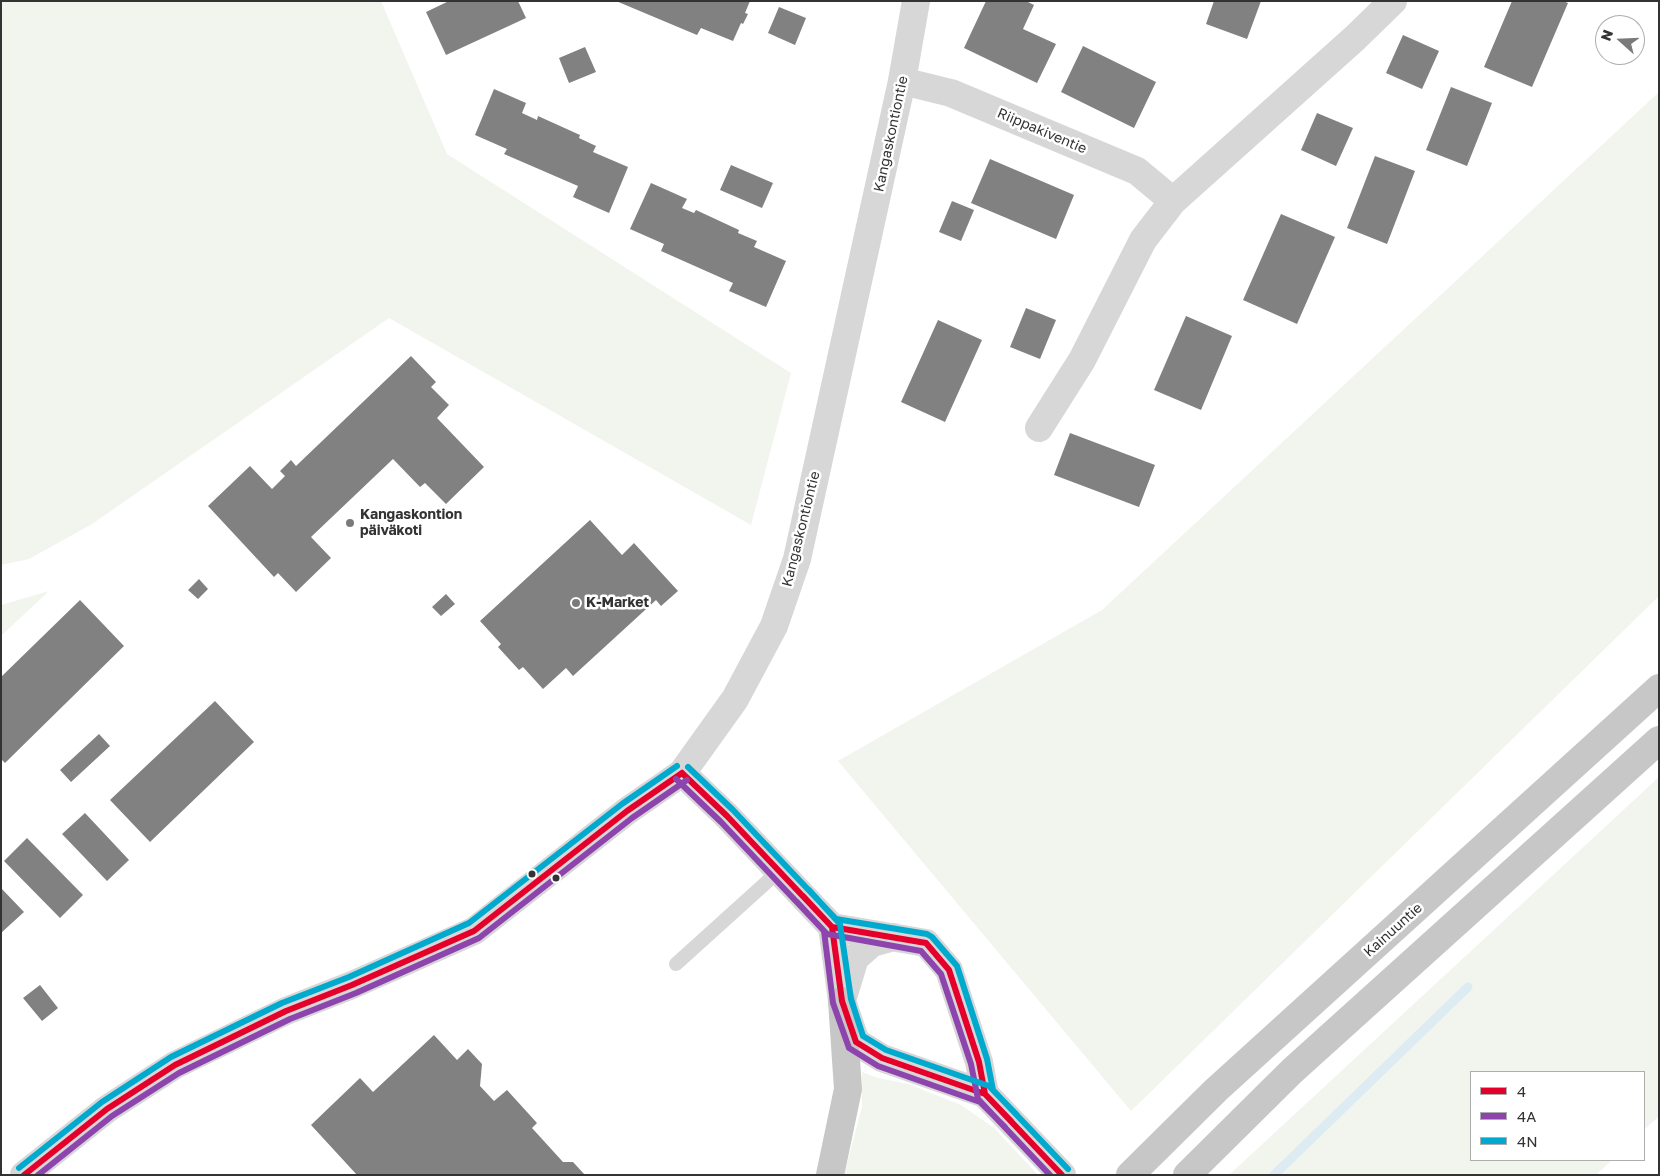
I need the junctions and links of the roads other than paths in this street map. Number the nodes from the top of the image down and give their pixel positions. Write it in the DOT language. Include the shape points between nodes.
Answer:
graph roads {
  1 [pos="916,1"];
  2 [pos="1371,1"];
  3 [pos="1393,1"];
  4 [pos="1355,38"];
  5 [pos="902,81"];
  6 [pos="1172,201"];
  7 [pos="1039,428"];
  8 [pos="1659,688"];
  9 [pos="1659,740"];
  10 [pos="682,773"];
  11 [pos="779,870"];
  12 [pos="832,927"];
  13 [pos="894,937"];
  14 [pos="676,964"];
  15 [pos="842,1001"];
  16 [pos="985,1094"];
  17 [pos="24,1175"];
  18 [pos="830,1175"];
  19 [pos="1062,1175"];
  20 [pos="1130,1175"];
  21 [pos="1188,1175"];
  1 -- 5 [label="street, Kangaskontiontie"];
  2 -- 4 [label="street"];
  3 -- 4 [label="street"];
  4 -- 6 [label="street"];
  5 -- 6 [label="street, Riippakiventie" via="952,93 1137,171"];
  5 -- 10 [label="street, Kangaskontiontie" via="797,559 774,626 735,699"];
  6 -- 7 [label="street" via="1143,240 1082,360"];
  8 -- 20 [label="highway, Kainuuntie" via="1216,1090"];
  9 -- 21 [label="highway" via="1292,1071"];
  10 -- 11 [label="street"];
  10 -- 17 [label="street, Kangaskontiontie" via="474,931 286,1012 175,1065 107,1109"];
  11 -- 12 [label="street"];
  11 -- 14 [label="lane"];
  12 -- 13 [label="street"];
  12 -- 15 [label="street"];
  13 -- 15 [label="street" via="872,943 855,958"];
  13 -- 16 [label="street" via="926,943 950,970 979,1062"];
  15 -- 16 [label="street" via="856,1042 882,1058"];
  15 -- 18 [label="highway" via="848,1089"];
  16 -- 19 [label="street"];
}
